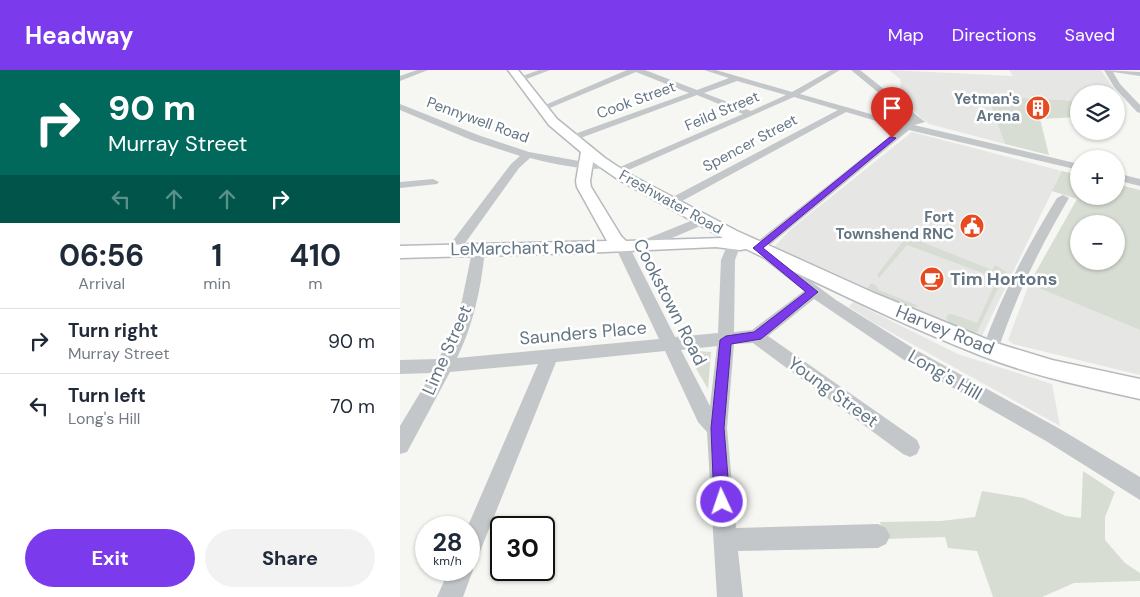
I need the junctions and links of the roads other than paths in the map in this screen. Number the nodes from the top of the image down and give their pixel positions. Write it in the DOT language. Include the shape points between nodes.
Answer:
graph roads {
  1 [pos="424,70"];
  2 [pos="546,70"];
  3 [pos="634,70"];
  4 [pos="638,70"];
  5 [pos="708,70"];
  6 [pos="728,70"];
  7 [pos="836,70"];
  8 [pos="855,70"];
  9 [pos="1108,70"];
  10 [pos="1112,70"];
  11 [pos="719,73"];
  12 [pos="516,74"];
  13 [pos="1140,74"];
  14 [pos="738,78"];
  15 [pos="400,79"];
  16 [pos="697,93"];
  17 [pos="792,95"];
  18 [pos="1130,100"];
  19 [pos="1140,100"];
  20 [pos="542,108"];
  21 [pos="403,110"];
  22 [pos="844,110"];
  23 [pos="1140,110"];
  24 [pos="752,114"];
  25 [pos="910,119"];
  26 [pos="572,138"];
  27 [pos="527,155"];
  28 [pos="587,158"];
  29 [pos="1070,165"];
  30 [pos="611,169"];
  31 [pos="1125,178"];
  32 [pos="433,182"];
  33 [pos="1140,182"];
  34 [pos="400,185"];
  35 [pos="1063,198"];
  36 [pos="671,202"];
  37 [pos="703,220"];
  38 [pos="646,244"];
  39 [pos="734,244"];
  40 [pos="622,246"];
  41 [pos="758,248"];
  42 [pos="453,250"];
  43 [pos="478,250"];
  44 [pos="400,252"];
  45 [pos="813,292"];
  46 [pos="756,336"];
  47 [pos="726,340"];
  48 [pos="670,346"];
  49 [pos="990,350"];
  50 [pos="550,356"];
  51 [pos="443,366"];
  52 [pos="400,367"];
  53 [pos="1140,389"];
  54 [pos="718,428"];
  55 [pos="400,445"];
  56 [pos="910,447"];
  57 [pos="1140,489"];
  58 [pos="480,525"];
  59 [pos="878,536"];
  60 [pos="728,540"];
  61 [pos="457,581"];
  62 [pos="450,597"];
  63 [pos="730,597"];
  1 -- 15 [label="street"];
  2 -- 12 [label="street"];
  3 -- 20 [label="street"];
  4 -- 16 [label="street"];
  5 -- 11 [label="street"];
  6 -- 11 [label="street"];
  7 -- 17 [label="street, Feild Street"];
  8 -- 25 [label="street" via="893,99"];
  9 -- 18 [label="street" via="1112,80"];
  10 -- 13 [label="street"];
  11 -- 14 [label="street"];
  12 -- 20 [label="main road, Freshwater Road"];
  14 -- 16 [label="street, Cook Street"];
  14 -- 17 [label="street"];
  16 -- 24 [label="street"];
  16 -- 26 [label="street, Cook Street"];
  17 -- 22 [label="street"];
  17 -- 24 [label="street, Feild Street"];
  18 -- 19 [label="street"];
  18 -- 23 [label="street"];
  20 -- 26 [label="main road, Freshwater Road"];
  21 -- 27 [label="street, Pennywell Road"];
  22 -- 25 [label="street" via="888,122"];
  22 -- 36 [label="street, Spencer Street"];
  24 -- 30 [label="street, Feild Street"];
  25 -- 29 [label="street" via="967,140"];
  25 -- 41 [label="street"];
  26 -- 28 [label="main road, Freshwater Road"];
  27 -- 28 [label="street, Pennywell Road"];
  27 -- 42 [label="street" via="514,166"];
  28 -- 30 [label="main road, Freshwater Road"];
  28 -- 40 [label="main road, Cookstown Road" via="584,187 614,240"];
  30 -- 36 [label="main road, Freshwater Road"];
  31 -- 33 [label="street"];
  32 -- 34 [label="street"];
  35 -- 49 [label="street" via="1028,255 1001,313"];
  36 -- 37 [label="main road, Freshwater Road"];
  37 -- 38 [label="street, LeMarchant Road"];
  37 -- 41 [label="main road, Freshwater Road"];
  38 -- 39 [label="main road, LeMarchant Road"];
  38 -- 40 [label="main road, LeMarchant Road"];
  39 -- 41 [label="main road, LeMarchant Road"];
  39 -- 47 [label="street" via="727,268"];
  40 -- 43 [label="main road, LeMarchant Road"];
  40 -- 48 [label="street, Cookstown Road"];
  41 -- 45 [label="street, Long's Hill"];
  41 -- 49 [label="main road, Harvey Road"];
  42 -- 43 [label="main road, LeMarchant Road"];
  42 -- 44 [label="main road, LeMarchant Road"];
  43 -- 51 [label="street, Lime Street" via="465,318"];
  45 -- 46 [label="street"];
  45 -- 57 [label="street, Long's Hill" via="910,355 1053,435"];
  46 -- 47 [label="street, Saunders Place"];
  46 -- 56 [label="street, Young Street"];
  47 -- 48 [label="street, Saunders Place"];
  47 -- 54 [label="street"];
  48 -- 50 [label="street, Saunders Place"];
  48 -- 54 [label="street, Cookstown Road" via="705,416"];
  49 -- 53 [label="main road, Harvey Road"];
  50 -- 51 [label="street, Saunders Place"];
  50 -- 58 [label="street"];
  51 -- 52 [label="street, Saunders Place"];
  51 -- 55 [label="street, Lime Street"];
  54 -- 60 [label="street" via="723,520"];
  59 -- 60 [label="street"];
  60 -- 63 [label="street"];
  61 -- 62 [label="street"];
}
